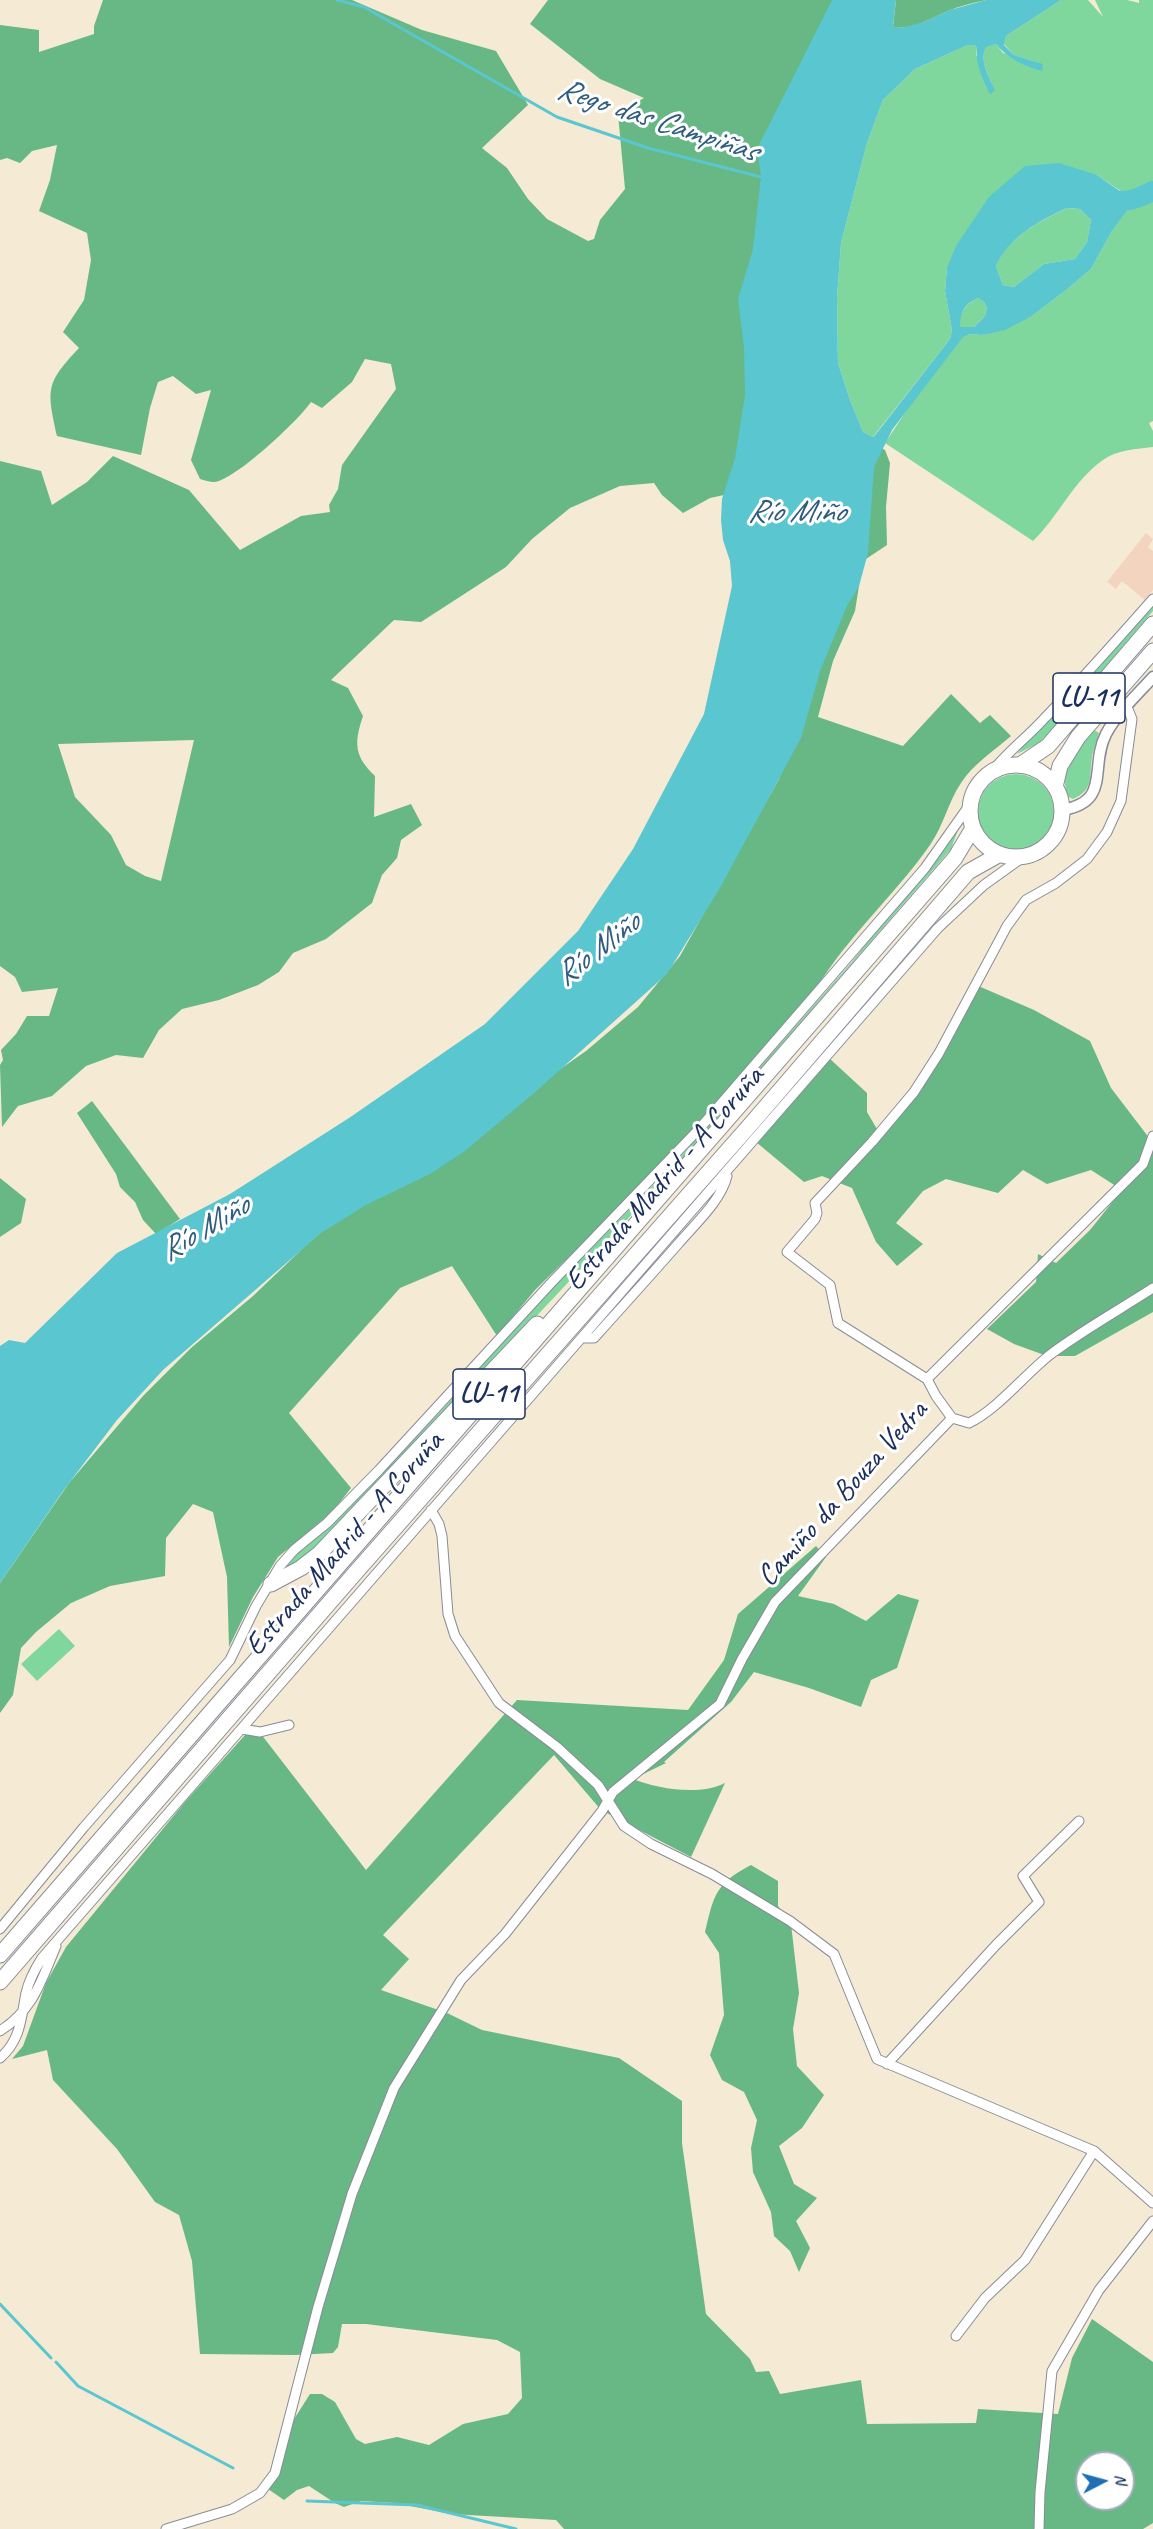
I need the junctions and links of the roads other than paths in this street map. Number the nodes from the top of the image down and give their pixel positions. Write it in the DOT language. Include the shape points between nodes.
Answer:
graph roads {
  1 [pos="1153,599"];
  2 [pos="1153,624"];
  3 [pos="1153,651"];
  4 [pos="1153,677"];
  5 [pos="1127,707"];
  6 [pos="1020,765"];
  7 [pos="991,773"];
  8 [pos="1055,787"];
  9 [pos="971,803"];
  10 [pos="1062,810"];
  11 [pos="973,828"];
  12 [pos="1000,854"];
  13 [pos="1023,857"];
  14 [pos="1153,1136"];
  15 [pos="641,1220"];
  16 [pos="1153,1288"];
  17 [pos="927,1379"];
  18 [pos="952,1418"];
  19 [pos="432,1510"];
  20 [pos="271,1584"];
  21 [pos="289,1725"];
  22 [pos="242,1729"];
  23 [pos="608,1801"];
  24 [pos="1079,1821"];
  25 [pos="0,1929"];
  26 [pos="0,1956"];
  27 [pos="0,1982"];
  28 [pos="22,2014"];
  29 [pos="0,2031"];
  30 [pos="0,2058"];
  31 [pos="887,2064"];
  32 [pos="1094,2151"];
  33 [pos="1153,2203"];
  34 [pos="1153,2221"];
  35 [pos="956,2336"];
  36 [pos="166,2529"];
  37 [pos="1039,2529"];
  1 -- 7 [label="street"];
  2 -- 6 [label="highway, LU-11" via="1048,746"];
  3 -- 8 [label="highway, LU-11" via="1078,737 1060,766"];
  4 -- 5 [label="street"];
  5 -- 10 [label="street" via="1105,735 1092,796"];
  5 -- 17 [label="street, Camiño da Bouza Vedra" via="1132,719 1121,801 1107,832 1087,859 1026,900 1007,926 914,1092 815,1203 815,1219 787,1252 830,1285 838,1323"];
  6 -- 7 [label="highway, LU-11"];
  6 -- 8 [label="highway" via="1040,772"];
  7 -- 9 [label="highway" via="981,781"];
  8 -- 10 [label="highway"];
  9 -- 11 [label="highway"];
  9 -- 20 [label="street" via="925,868 700,1128 379,1470 294,1550"];
  10 -- 13 [label="highway" via="1051,840 1036,853"];
  11 -- 12 [label="highway" via="979,839"];
  11 -- 15 [label="highway, Estrada Madrid - A Coruña / LU-11" via="955,858"];
  12 -- 13 [label="highway"];
  12 -- 27 [label="highway, Estrada Madrid - A Coruña / LU-11" via="968,872"];
  13 -- 19 [label="street" via="984,885 945,921"];
  14 -- 17 [label="street" via="1143,1164"];
  15 -- 20 [label="highway" via="319,1554"];
  15 -- 26 [label="highway, Estrada Madrid - A Coruña / LU-11"];
  16 -- 18 [label="street" via="1052,1353 984,1416 969,1423"];
  17 -- 18 [label="street, Camiño da Bouza Vedra"];
  18 -- 23 [label="street, Camiño da Bouza Vedra" via="775,1602 720,1704 613,1792"];
  19 -- 22 [label="street"];
  19 -- 23 [label="street" via="442,1536 448,1614 468,1658 499,1703 557,1748 598,1785"];
  20 -- 25 [label="street" via="230,1660"];
  21 -- 22 [label="street" via="260,1732"];
  22 -- 28 [label="street" via="42,1958 33,1972"];
  23 -- 31 [label="street" via="624,1826 790,1920 834,1954 877,2059"];
  23 -- 36 [label="street, Camiño da Bouza Vedra" via="505,1934 461,1980 394,2088 349,2206 275,2473 260,2493 232,2509"];
  24 -- 31 [label="street" via="1023,1876 1039,1902"];
  28 -- 29 [label="street"];
  28 -- 30 [label="street" via="20,2030"];
  31 -- 32 [label="street"];
  32 -- 33 [label="street"];
  32 -- 35 [label="street" via="1025,2260 986,2298"];
  34 -- 37 [label="street" via="1099,2290 1052,2371"];
}
